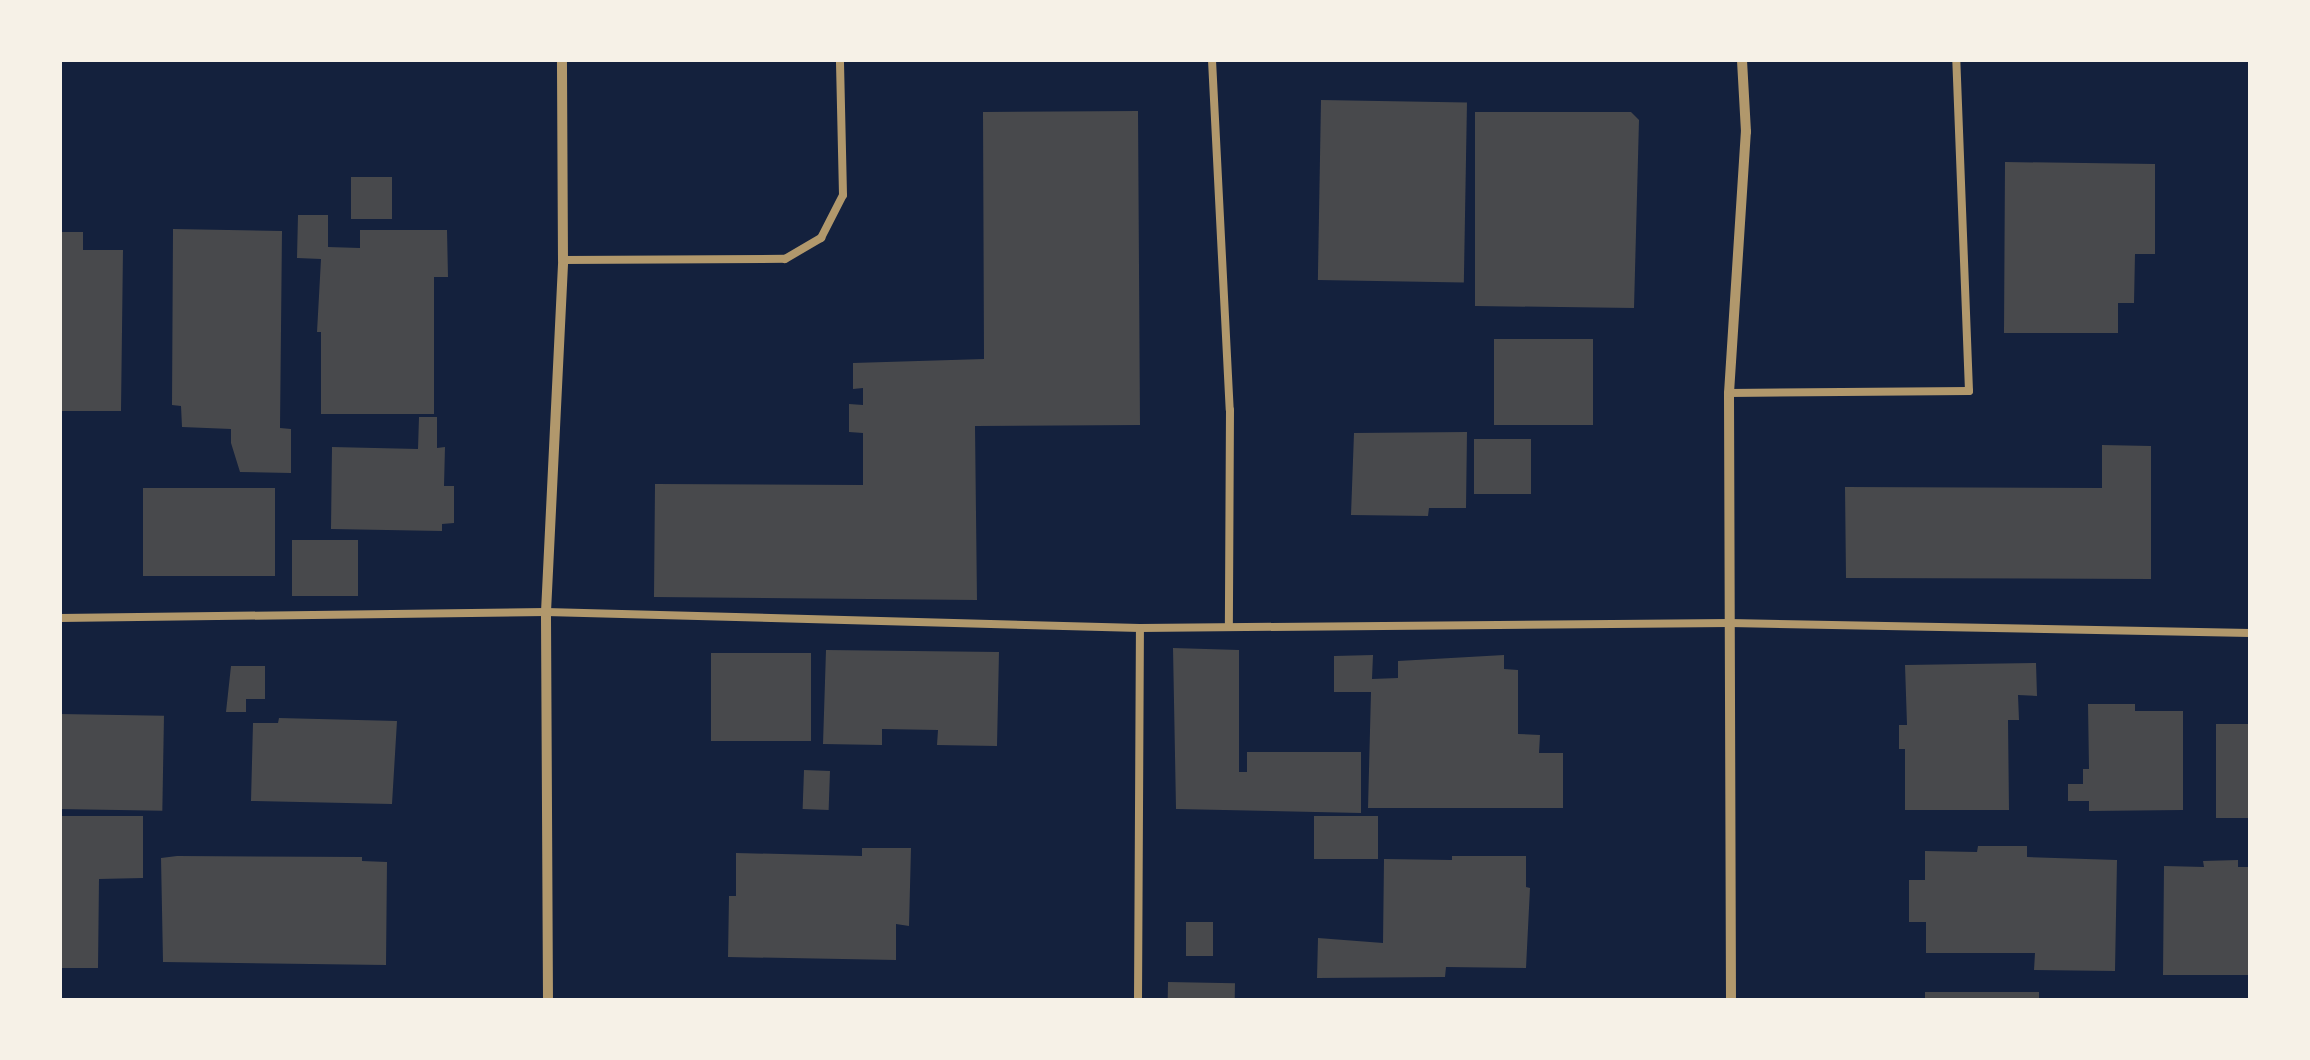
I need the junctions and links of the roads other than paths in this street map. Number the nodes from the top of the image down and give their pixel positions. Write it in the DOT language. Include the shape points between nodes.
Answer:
graph roads {
  1 [pos="562,60"];
  2 [pos="840,60"];
  3 [pos="1212,60"];
  4 [pos="1742,60"];
  5 [pos="1956,60"];
  6 [pos="562,260"];
  7 [pos="1729,393"];
  8 [pos="546,612"];
  9 [pos="60,618"];
  10 [pos="1730,623"];
  11 [pos="1229,626"];
  12 [pos="1140,628"];
  13 [pos="2250,633"];
  14 [pos="548,1000"];
  15 [pos="1138,1000"];
  16 [pos="1731,1000"];
  1 -- 6 [label="street"];
  2 -- 6 [label="lane" via="843,195 821,238 785,259"];
  3 -- 11 [label="lane" via="1230,410"];
  4 -- 7 [label="street" via="1746,132"];
  5 -- 7 [label="lane" via="1969,390"];
  6 -- 8 [label="street"];
  7 -- 10 [label="street"];
  8 -- 9 [label="lane"];
  8 -- 12 [label="lane"];
  8 -- 14 [label="street"];
  10 -- 11 [label="lane"];
  10 -- 13 [label="lane"];
  10 -- 16 [label="street"];
  11 -- 12 [label="lane"];
  12 -- 15 [label="lane"];
}
